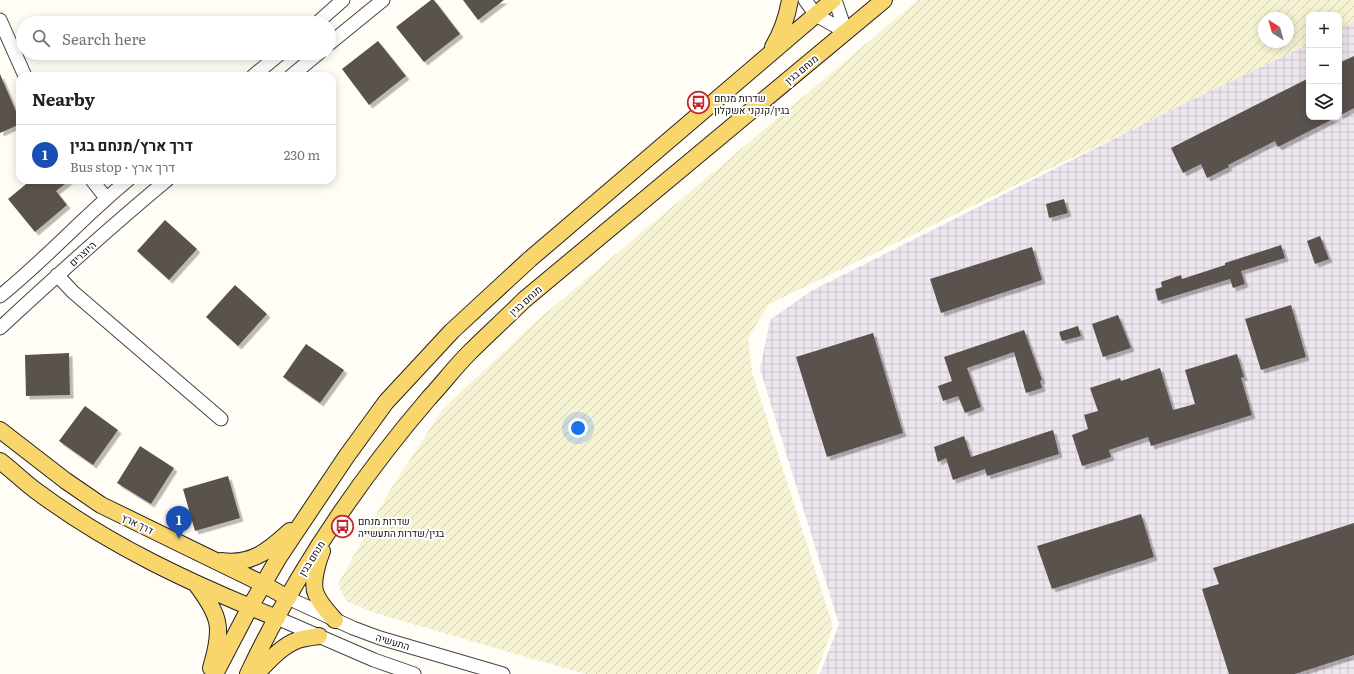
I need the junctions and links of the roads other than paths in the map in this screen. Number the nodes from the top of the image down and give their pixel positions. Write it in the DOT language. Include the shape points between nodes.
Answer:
graph roads {
  1 [pos="343,0"];
  2 [pos="383,0"];
  3 [pos="790,0"];
  4 [pos="805,0"];
  5 [pos="834,0"];
  6 [pos="884,0"];
  7 [pos="816,15"];
  8 [pos="324,16"];
  9 [pos="0,20"];
  10 [pos="846,32"];
  11 [pos="336,38"];
  12 [pos="768,55"];
  13 [pos="16,56"];
  14 [pos="18,60"];
  15 [pos="272,60"];
  16 [pos="310,60"];
  17 [pos="23,72"];
  18 [pos="258,72"];
  19 [pos="296,72"];
  20 [pos="95,184"];
  21 [pos="123,184"];
  22 [pos="162,184"];
  23 [pos="106,198"];
  24 [pos="57,275"];
  25 [pos="0,296"];
  26 [pos="0,328"];
  27 [pos="221,419"];
  28 [pos="0,430"];
  29 [pos="0,460"];
  30 [pos="304,518"];
  31 [pos="335,521"];
  32 [pos="212,560"];
  33 [pos="195,583"];
  34 [pos="263,584"];
  35 [pos="288,598"];
  36 [pos="250,607"];
  37 [pos="277,618"];
  38 [pos="335,620"];
  39 [pos="319,636"];
  40 [pos="209,674"];
  41 [pos="215,674"];
  42 [pos="248,674"];
  43 [pos="256,674"];
  44 [pos="414,674"];
  45 [pos="503,674"];
  1 -- 8 [label="street"];
  2 -- 11 [label="street"];
  3 -- 12 [label="main road" via="780,35"];
  4 -- 7 [label="street"];
  5 -- 7 [label="main road"];
  5 -- 10 [label="street"];
  6 -- 10 [label="main road, מנחם בגין"];
  7 -- 10 [label="street"];
  7 -- 12 [label="main road"];
  9 -- 13 [label="street"];
  10 -- 31 [label="main road, מנחם בגין" via="518,305 468,353 409,422"];
  12 -- 30 [label="main road" via="530,259 452,331 386,402"];
  14 -- 17 [label="street"];
  15 -- 18 [label="street"];
  16 -- 19 [label="street"];
  20 -- 23 [label="street"];
  21 -- 23 [label="street"];
  22 -- 24 [label="street, היוצרים"];
  23 -- 25 [label="street"];
  24 -- 26 [label="street, היוצרים"];
  24 -- 27 [label="street" via="73,292"];
  28 -- 32 [label="main road, דרך ארץ" via="101,505"];
  29 -- 33 [label="main road" via="35,490 88,526"];
  30 -- 32 [label="main road" via="275,544 244,562"];
  30 -- 34 [label="main road"];
  31 -- 35 [label="main road, מנחם בגין"];
  31 -- 38 [label="main road" via="319,560 315,593"];
  32 -- 34 [label="main road, דרך ארץ"];
  33 -- 36 [label="main road"];
  33 -- 40 [label="main road" via="216,615 219,632"];
  34 -- 35 [label="main road, דרך ארץ"];
  34 -- 36 [label="main road"];
  35 -- 37 [label="main road, מנחם בגין"];
  35 -- 38 [label="street, התעשיה"];
  36 -- 37 [label="main road"];
  36 -- 41 [label="main road"];
  37 -- 39 [label="street"];
  37 -- 42 [label="main road, מנחם בגין"];
  38 -- 45 [label="street, התעשיה" via="380,638"];
  39 -- 43 [label="main road" via="297,640 280,650"];
  39 -- 44 [label="street"];
}
